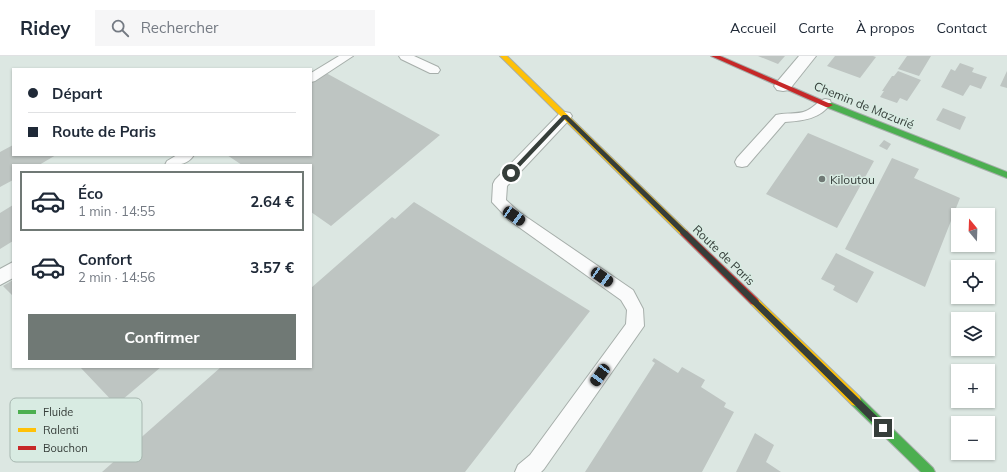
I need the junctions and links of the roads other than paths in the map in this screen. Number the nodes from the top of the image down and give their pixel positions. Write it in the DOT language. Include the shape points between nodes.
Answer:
graph roads {
  1 [pos="347,56"];
  2 [pos="405,56"];
  3 [pos="503,56"];
  4 [pos="714,56"];
  5 [pos="808,56"];
  6 [pos="434,70"];
  7 [pos="312,77"];
  8 [pos="783,86"];
  9 [pos="825,103"];
  10 [pos="565,116"];
  11 [pos="742,162"];
  12 [pos="1007,175"];
  13 [pos="12,270"];
  14 [pos="0,278"];
  15 [pos="525,472"];
  16 [pos="929,472"];
  1 -- 7 [label="lane"];
  2 -- 6 [label="lane"];
  3 -- 10 [label="main road, Route de Paris"];
  4 -- 8 [label="main road, Chemin de Mazurié"];
  5 -- 8 [label="street"];
  8 -- 9 [label="main road, Chemin de Mazurié"];
  9 -- 11 [label="lane" via="806,117 781,118"];
  9 -- 12 [label="main road, Chemin de Mazurié"];
  10 -- 15 [label="lane" via="500,184 499,202 514,216 627,295 635,309 635,326 537,462"];
  10 -- 16 [label="main road, Route de Paris"];
  13 -- 14 [label="lane"];
}
